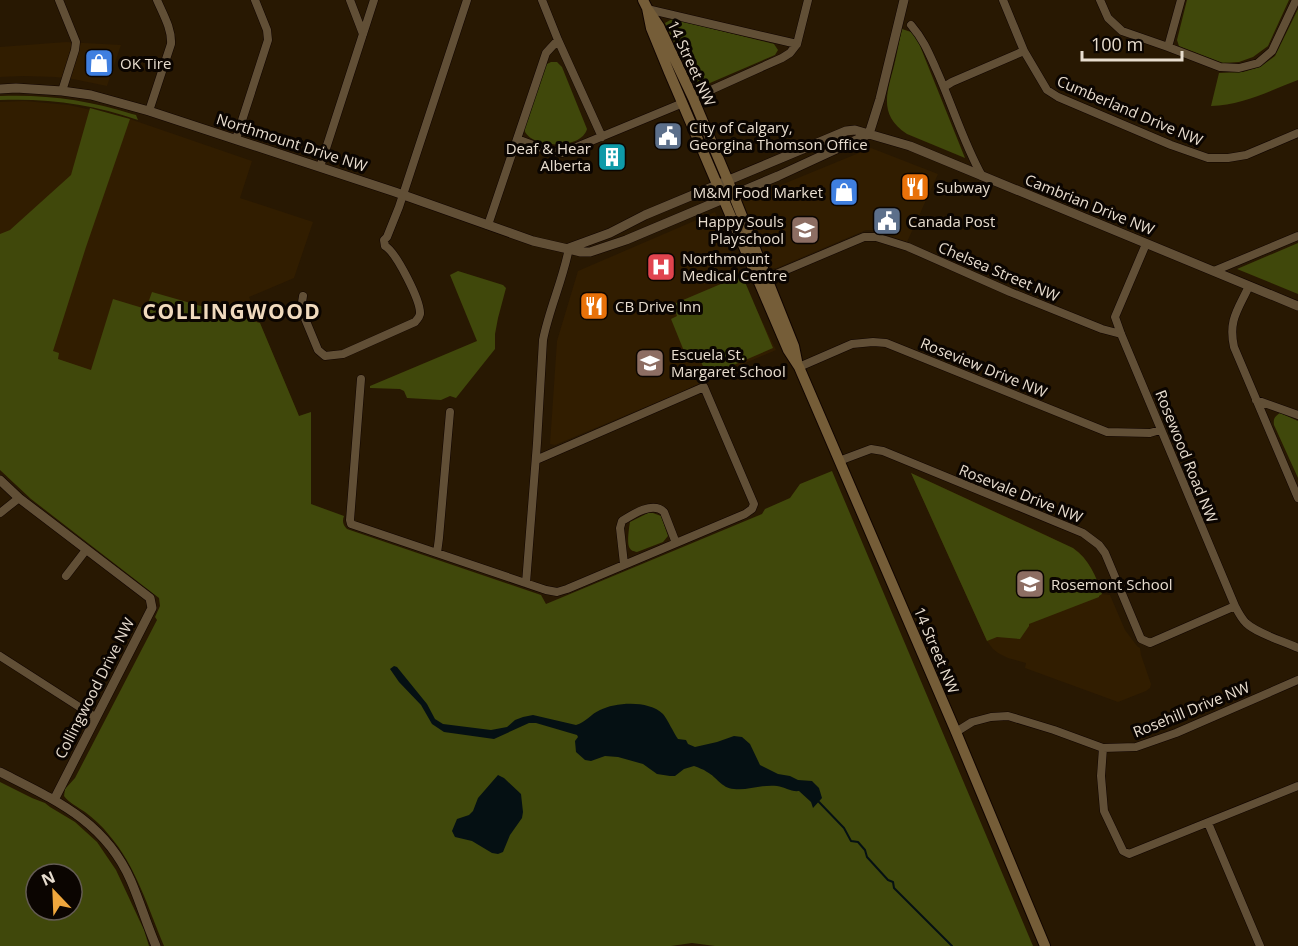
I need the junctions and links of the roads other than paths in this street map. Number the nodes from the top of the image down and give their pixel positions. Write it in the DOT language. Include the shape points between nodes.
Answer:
graph roads {
  1 [pos="59,0"];
  2 [pos="157,0"];
  3 [pos="255,0"];
  4 [pos="350,0"];
  5 [pos="374,0"];
  6 [pos="467,0"];
  7 [pos="542,0"];
  8 [pos="808,0"];
  9 [pos="904,0"];
  10 [pos="1003,0"];
  11 [pos="1100,0"];
  12 [pos="1181,0"];
  13 [pos="1296,0"];
  14 [pos="645,4"];
  15 [pos="911,25"];
  16 [pos="363,34"];
  17 [pos="558,40"];
  18 [pos="797,44"];
  19 [pos="1168,46"];
  20 [pos="1024,51"];
  21 [pos="944,87"];
  22 [pos="0,89"];
  23 [pos="62,91"];
  24 [pos="688,100"];
  25 [pos="149,111"];
  26 [pos="1298,133"];
  27 [pos="869,134"];
  28 [pos="602,137"];
  29 [pos="236,139"];
  30 [pos="517,139"];
  31 [pos="320,167"];
  32 [pos="982,176"];
  33 [pos="723,184"];
  34 [pos="403,195"];
  35 [pos="729,197"];
  36 [pos="488,225"];
  37 [pos="1298,236"];
  38 [pos="1146,244"];
  39 [pos="569,248"];
  40 [pos="1214,272"];
  41 [pos="767,278"];
  42 [pos="1249,286"];
  43 [pos="303,296"];
  44 [pos="1298,306"];
  45 [pos="1121,334"];
  46 [pos="799,367"];
  47 [pos="361,379"];
  48 [pos="1256,400"];
  49 [pos="450,412"];
  50 [pos="1298,415"];
  51 [pos="1160,430"];
  52 [pos="536,460"];
  53 [pos="839,460"];
  54 [pos="0,480"];
  55 [pos="19,498"];
  56 [pos="1298,498"];
  57 [pos="0,513"];
  58 [pos="676,543"];
  59 [pos="86,550"];
  60 [pos="436,553"];
  61 [pos="624,564"];
  62 [pos="66,576"];
  63 [pos="526,583"];
  64 [pos="1235,606"];
  65 [pos="1298,648"];
  66 [pos="0,656"];
  67 [pos="1298,680"];
  68 [pos="95,717"];
  69 [pos="956,732"];
  70 [pos="1103,748"];
  71 [pos="0,772"];
  72 [pos="1298,786"];
  73 [pos="54,800"];
  74 [pos="1208,823"];
  75 [pos="156,946"];
  76 [pos="1045,946"];
  77 [pos="1260,946"];
  1 -- 23 [label="street" via="76,42"];
  2 -- 25 [label="street" via="172,36"];
  3 -- 29 [label="street" via="268,40"];
  4 -- 16 [label="street"];
  5 -- 16 [label="street"];
  6 -- 34 [label="street"];
  7 -- 17 [label="street"];
  8 -- 18 [label="street"];
  9 -- 27 [label="street"];
  10 -- 20 [label="street, Cumberland Drive NW"];
  11 -- 19 [label="street" via="1108,18 1122,31"];
  12 -- 19 [label="street"];
  13 -- 19 [label="street" via="1272,51 1258,63 1220,67"];
  14 -- 18 [label="street"];
  14 -- 24 [label="main road, 14 Street NW" via="651,28"];
  15 -- 21 [label="street" via="922,38"];
  16 -- 31 [label="street"];
  17 -- 28 [label="street"];
  17 -- 30 [label="street" via="546,53"];
  18 -- 24 [label="street" via="782,58"];
  20 -- 21 [label="street"];
  20 -- 26 [label="street, Cumberland Drive NW" via="1047,90 1058,97 1208,158 1246,155"];
  21 -- 32 [label="street"];
  22 -- 23 [label="street, Northmount Drive NW"];
  23 -- 25 [label="street, Northmount Drive NW"];
  24 -- 28 [label="street"];
  24 -- 33 [label="main road, 14 Street NW"];
  25 -- 29 [label="street, Northmount Drive NW"];
  27 -- 32 [label="street, Cambrian Drive NW" via="910,146"];
  27 -- 33 [label="street" via="846,131"];
  27 -- 35 [label="street, Northmount Drive NW"];
  28 -- 30 [label="street" via="562,153"];
  29 -- 31 [label="street, Northmount Drive NW"];
  30 -- 36 [label="street"];
  31 -- 34 [label="street, Northmount Drive NW"];
  32 -- 38 [label="street, Cambrian Drive NW"];
  33 -- 35 [label="main road, 14 Street NW"];
  33 -- 39 [label="street"];
  34 -- 36 [label="street, Northmount Drive NW"];
  34 -- 43 [label="street" via="384,240 418,302 419,318 342,354 325,356 318,350 301,309"];
  35 -- 39 [label="street, Northmount Drive NW" via="590,252"];
  35 -- 41 [label="main road, 14 Street NW"];
  35 -- 46 [label="main road, 14 Street NW" via="788,350"];
  36 -- 39 [label="street, Northmount Drive NW" via="533,241"];
  37 -- 40 [label="street"];
  38 -- 40 [label="street, Cambrian Drive NW"];
  38 -- 45 [label="street, Rosewood Road NW" via="1115,317"];
  39 -- 52 [label="street" via="543,340"];
  40 -- 42 [label="street, Cambrian Drive NW"];
  41 -- 45 [label="street, Chelsea Street NW" via="864,237 876,237"];
  41 -- 46 [label="main road, 14 Street NW"];
  42 -- 44 [label="street, Cambrian Drive NW"];
  42 -- 48 [label="street" via="1234,317 1232,333"];
  45 -- 51 [label="street, Rosewood Road NW"];
  46 -- 51 [label="street, Roseview Drive NW" via="852,344 886,343 1107,432"];
  46 -- 53 [label="main road, 14 Street NW"];
  47 -- 60 [label="street" via="351,524"];
  48 -- 50 [label="street"];
  48 -- 56 [label="street"];
  49 -- 60 [label="street"];
  51 -- 64 [label="street, Rosewood Road NW"];
  52 -- 58 [label="street" via="704,387 754,504 746,514"];
  52 -- 63 [label="street"];
  53 -- 64 [label="street, Rosevale Drive NW" via="871,449 883,451 1083,533 1105,553 1145,642"];
  53 -- 69 [label="main road, 14 Street NW"];
  54 -- 55 [label="street, Collingwood Drive NW"];
  55 -- 57 [label="street"];
  55 -- 59 [label="street, Collingwood Drive NW"];
  58 -- 61 [label="street"];
  58 -- 61 [label="street" via="661,508 637,513 622,521 620,528"];
  59 -- 62 [label="street"];
  59 -- 68 [label="street, Collingwood Drive NW" via="150,598 152,608"];
  60 -- 63 [label="street"];
  61 -- 63 [label="street" via="557,592"];
  64 -- 65 [label="street, Rosewood Road NW" via="1256,630"];
  66 -- 68 [label="street"];
  67 -- 70 [label="street, Rosehill Drive NW" via="1136,747"];
  68 -- 73 [label="street, Collingwood Drive NW"];
  69 -- 70 [label="street, Rosehill Drive NW" via="972,722 1008,716"];
  69 -- 76 [label="main road, 14 Street NW"];
  70 -- 74 [label="street" via="1104,811 1123,851 1130,854"];
  71 -- 73 [label="street"];
  72 -- 74 [label="street"];
  73 -- 75 [label="street" via="88,822 119,857"];
  74 -- 77 [label="street"];
}
